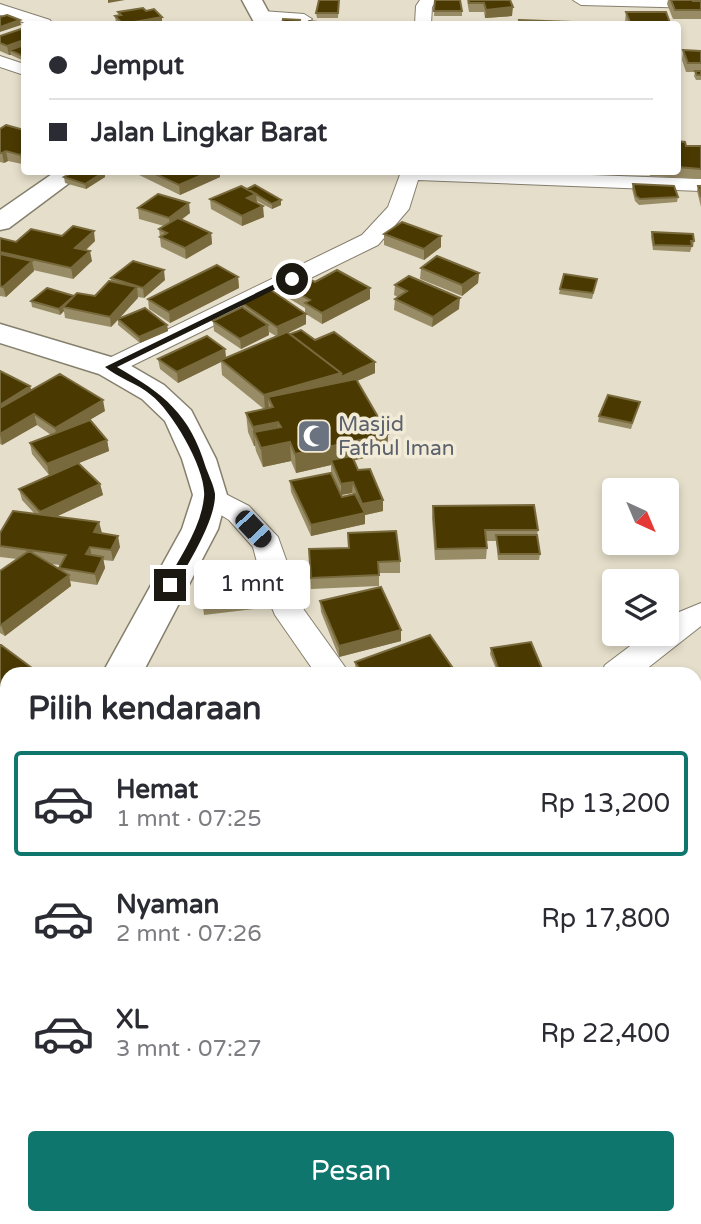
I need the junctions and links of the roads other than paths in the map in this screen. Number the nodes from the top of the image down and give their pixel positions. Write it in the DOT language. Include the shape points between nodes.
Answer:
graph roads {
  1 [pos="306,0"];
  2 [pos="429,0"];
  3 [pos="581,0"];
  4 [pos="701,3"];
  5 [pos="602,7"];
  6 [pos="0,9"];
  7 [pos="260,14"];
  8 [pos="35,21"];
  9 [pos="298,21"];
  10 [pos="303,21"];
  11 [pos="423,21"];
  12 [pos="0,61"];
  13 [pos="21,69"];
  14 [pos="67,175"];
  15 [pos="410,175"];
  16 [pos="565,175"];
  17 [pos="642,176"];
  18 [pos="701,185"];
  19 [pos="0,222"];
  20 [pos="0,333"];
  21 [pos="110,367"];
  22 [pos="210,495"];
  23 [pos="701,614"];
  24 [pos="126,667"];
  25 [pos="329,667"];
  26 [pos="626,667"];
  1 -- 10 [label="street"];
  2 -- 11 [label="street"];
  3 -- 5 [label="street"];
  4 -- 5 [label="street"];
  6 -- 8 [label="street"];
  7 -- 9 [label="street"];
  12 -- 13 [label="street"];
  14 -- 19 [label="main road"];
  15 -- 21 [label="street" via="398,209 370,240"];
  16 -- 17 [label="street"];
  17 -- 18 [label="street"];
  20 -- 21 [label="main road"];
  21 -- 22 [label="main road" via="153,392 179,417"];
  22 -- 24 [label="main road" via="200,529"];
  22 -- 25 [label="street" via="239,513 267,544 291,615"];
  23 -- 26 [label="street" via="684,621"];
}
